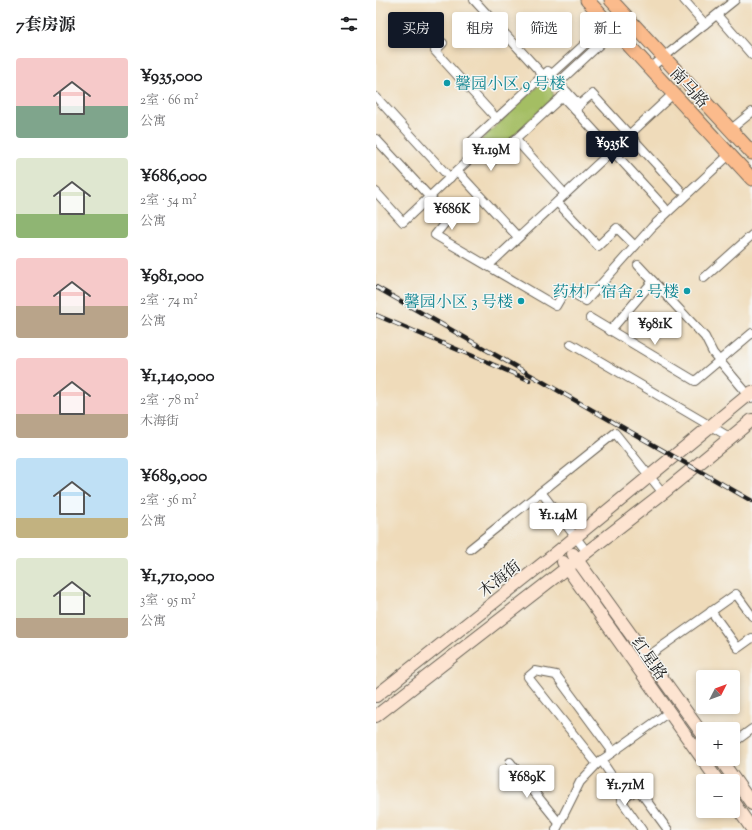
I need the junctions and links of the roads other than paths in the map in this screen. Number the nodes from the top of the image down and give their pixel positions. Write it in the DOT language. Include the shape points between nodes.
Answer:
graph roads {
  1 [pos="474,0"];
  2 [pos="587,0"];
  3 [pos="611,0"];
  4 [pos="684,0"];
  5 [pos="735,0"];
  6 [pos="599,12"];
  7 [pos="717,15"];
  8 [pos="705,24"];
  9 [pos="438,48"];
  10 [pos="583,48"];
  11 [pos="591,48"];
  12 [pos="631,48"];
  13 [pos="752,55"];
  14 [pos="664,57"];
  15 [pos="649,69"];
  16 [pos="547,75"];
  17 [pos="558,83"];
  18 [pos="564,94"];
  19 [pos="673,94"];
  20 [pos="376,98"];
  21 [pos="577,107"];
  22 [pos="752,112"];
  23 [pos="497,118"];
  24 [pos="730,130"];
  25 [pos="629,134"];
  26 [pos="376,139"];
  27 [pos="515,139"];
  28 [pos="480,149"];
  29 [pos="612,150"];
  30 [pos="752,153"];
  31 [pos="729,155"];
  32 [pos="457,171"];
  33 [pos="450,178"];
  34 [pos="752,179"];
  35 [pos="680,190"];
  36 [pos="376,192"];
  37 [pos="565,194"];
  38 [pos="429,197"];
  39 [pos="557,202"];
  40 [pos="664,207"];
  41 [pos="752,235"];
  42 [pos="518,238"];
  43 [pos="635,246"];
  44 [pos="638,265"];
  45 [pos="488,266"];
  46 [pos="704,278"];
  47 [pos="653,281"];
  48 [pos="590,318"];
  49 [pos="610,331"];
  50 [pos="752,333"];
  51 [pos="571,344"];
  52 [pos="719,360"];
  53 [pos="751,395"];
  54 [pos="752,420"];
  55 [pos="710,426"];
  56 [pos="731,438"];
  57 [pos="650,476"];
  58 [pos="541,492"];
  59 [pos="664,493"];
  60 [pos="571,541"];
  61 [pos="470,549"];
  62 [pos="556,553"];
  63 [pos="582,556"];
  64 [pos="567,568"];
  65 [pos="711,611"];
  66 [pos="752,616"];
  67 [pos="752,638"];
  68 [pos="647,657"];
  69 [pos="376,696"];
  70 [pos="669,712"];
  71 [pos="376,716"];
  72 [pos="696,725"];
  73 [pos="752,729"];
  74 [pos="740,738"];
  75 [pos="613,752"];
  76 [pos="510,762"];
  77 [pos="599,762"];
  78 [pos="725,766"];
  79 [pos="713,774"];
  80 [pos="626,797"];
  81 [pos="752,804"];
  82 [pos="740,812"];
  83 [pos="558,826"];
  84 [pos="752,829"];
  85 [pos="642,830"];
  86 [pos="668,830"];
  1 -- 16 [label="street"];
  2 -- 6 [label="main road, 南马路"];
  3 -- 14 [label="main road, 南马路"];
  4 -- 8 [label="street"];
  5 -- 7 [label="street"];
  7 -- 8 [label="street"];
  7 -- 13 [label="street"];
  8 -- 14 [label="street"];
  9 -- 23 [label="street" via="435,51"];
  10 -- 16 [label="street"];
  11 -- 17 [label="street"];
  12 -- 15 [label="main road, 南马路"];
  14 -- 15 [label="street"];
  14 -- 24 [label="main road, 南马路"];
  15 -- 19 [label="main road, 南马路"];
  16 -- 17 [label="street"];
  16 -- 23 [label="street"];
  17 -- 18 [label="street"];
  18 -- 21 [label="street"];
  18 -- 27 [label="street"];
  19 -- 25 [label="street"];
  19 -- 31 [label="main road, 南马路"];
  20 -- 33 [label="street"];
  21 -- 25 [label="street" via="592,94"];
  21 -- 29 [label="street"];
  22 -- 24 [label="street"];
  23 -- 28 [label="street" via="472,141"];
  24 -- 30 [label="main road, 南马路"];
  25 -- 29 [label="street"];
  25 -- 35 [label="street"];
  26 -- 38 [label="street"];
  27 -- 28 [label="street" via="491,162"];
  27 -- 37 [label="street"];
  28 -- 32 [label="street"];
  29 -- 37 [label="street"];
  29 -- 40 [label="street"];
  31 -- 34 [label="main road, 南马路"];
  31 -- 43 [label="street"];
  32 -- 33 [label="street"];
  32 -- 42 [label="street"];
  33 -- 38 [label="street"];
  36 -- 38 [label="street" via="403,222"];
  37 -- 39 [label="street"];
  38 -- 45 [label="street" via="449,218 435,235"];
  39 -- 42 [label="street"];
  39 -- 43 [label="street" via="598,246 617,228"];
  41 -- 46 [label="street"];
  42 -- 45 [label="street"];
  43 -- 45 [label="street" via="586,301 566,289 556,306"];
  44 -- 47 [label="street"];
  47 -- 49 [label="street"];
  47 -- 52 [label="street" via="705,338"];
  48 -- 49 [label="street"];
  49 -- 52 [label="street" via="694,381"];
  50 -- 52 [label="street"];
  51 -- 55 [label="street"];
  52 -- 53 [label="street"];
  53 -- 55 [label="main road, 木海街"];
  54 -- 56 [label="main road"];
  55 -- 56 [label="street"];
  55 -- 57 [label="main road, 木海街"];
  56 -- 59 [label="main road"];
  57 -- 58 [label="street" via="615,433"];
  57 -- 59 [label="street"];
  57 -- 60 [label="main road, 木海街"];
  58 -- 60 [label="street"];
  58 -- 61 [label="street"];
  59 -- 63 [label="main road"];
  60 -- 62 [label="main road, 木海街"];
  60 -- 63 [label="main road, 红星路"];
  62 -- 64 [label="main road, 红星路"];
  62 -- 69 [label="main road, 木海街"];
  63 -- 64 [label="main road"];
  63 -- 68 [label="main road, 红星路"];
  64 -- 70 [label="main road, 红星路"];
  64 -- 71 [label="main road"];
  65 -- 66 [label="street" via="736,594"];
  65 -- 67 [label="street" via="738,648"];
  65 -- 68 [label="street"];
  68 -- 72 [label="main road, 红星路"];
  70 -- 75 [label="street"];
  70 -- 79 [label="main road, 红星路"];
  73 -- 74 [label="street"];
  75 -- 77 [label="street"];
  75 -- 77 [label="street" via="556,675 535,671 528,677"];
  76 -- 83 [label="street"];
  77 -- 80 [label="street"];
  77 -- 83 [label="street" via="580,782"];
  78 -- 81 [label="main road"];
  80 -- 85 [label="street" via="621,800"];
  80 -- 86 [label="street" via="638,789"];
  82 -- 84 [label="main road"];
}
